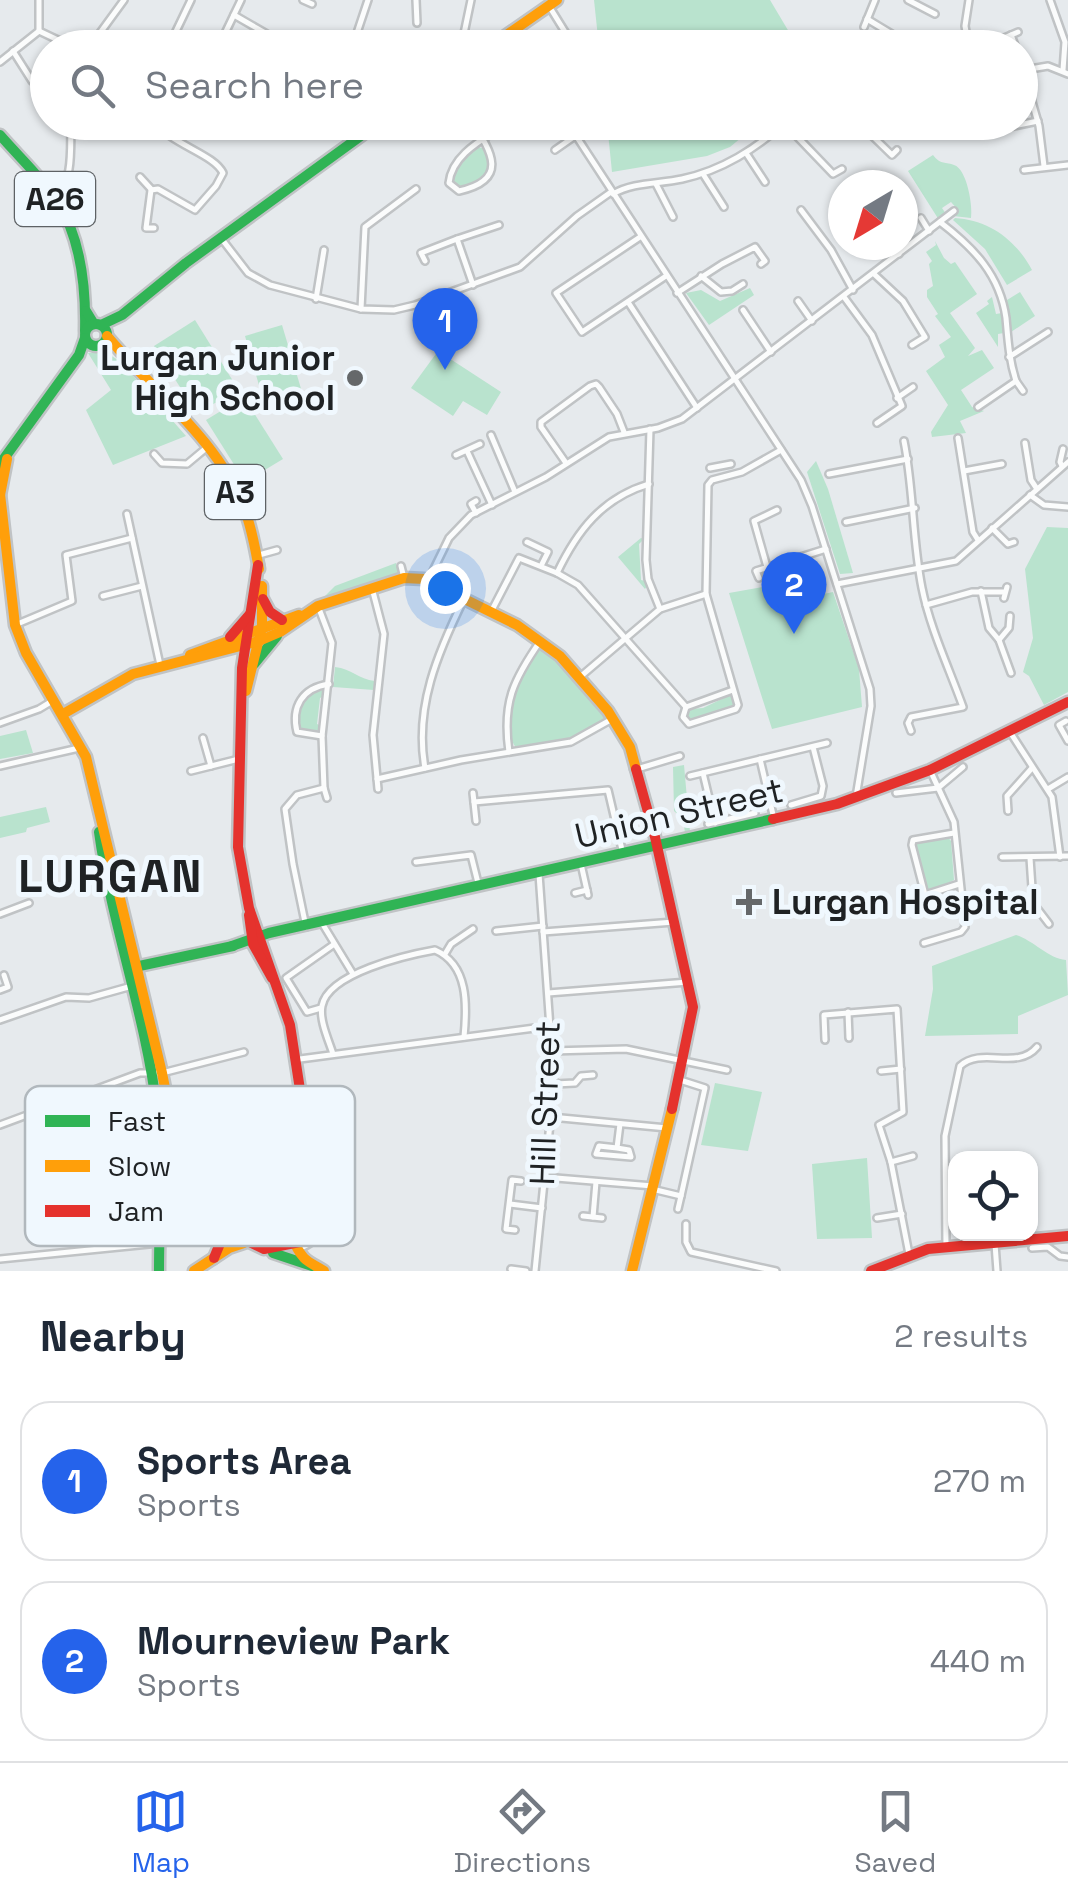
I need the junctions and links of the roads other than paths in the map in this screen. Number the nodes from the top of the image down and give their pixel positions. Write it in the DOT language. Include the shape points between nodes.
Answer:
graph roads {
  1 [pos="39,0"];
  2 [pos="124,0"];
  3 [pos="192,0"];
  4 [pos="241,0"];
  5 [pos="303,0"];
  6 [pos="368,0"];
  7 [pos="416,0"];
  8 [pos="471,0"];
  9 [pos="875,0"];
  10 [pos="908,0"];
  11 [pos="969,0"];
  12 [pos="1050,0"];
  13 [pos="931,1"];
  14 [pos="553,3"];
  15 [pos="312,4"];
  16 [pos="927,10"];
  17 [pos="935,14"];
  18 [pos="234,16"];
  19 [pos="867,19"];
  20 [pos="417,23"];
  21 [pos="864,27"];
  22 [pos="38,30"];
  23 [pos="101,30"];
  24 [pos="177,30"];
  25 [pos="227,30"];
  26 [pos="260,30"];
  27 [pos="358,30"];
  28 [pos="465,30"];
  29 [pos="514,30"];
  30 [pos="566,30"];
  31 [pos="885,30"];
  32 [pos="966,30"];
  33 [pos="30,37"];
  34 [pos="13,51"];
  35 [pos="0,62"];
  36 [pos="1038,66"];
  37 [pos="1065,72"];
  38 [pos="30,78"];
  39 [pos="1038,122"];
  40 [pos="0,135"];
  41 [pos="71,140"];
  42 [pos="174,140"];
  43 [pos="355,140"];
  44 [pos="484,140"];
  45 [pos="569,140"];
  46 [pos="578,140"];
  47 [pos="763,140"];
  48 [pos="802,140"];
  49 [pos="880,140"];
  50 [pos="555,150"];
  51 [pos="897,150"];
  52 [pos="746,153"];
  53 [pos="1068,165"];
  54 [pos="1044,166"];
  55 [pos="842,168"];
  56 [pos="1024,170"];
  57 [pos="702,174"];
  58 [pos="140,177"];
  59 [pos="764,182"];
  60 [pos="656,184"];
  61 [pos="65,188"];
  62 [pos="151,190"];
  63 [pos="612,193"];
  64 [pos="414,194"];
  65 [pos="56,200"];
  66 [pos="724,206"];
  67 [pos="801,210"];
  68 [pos="954,211"];
  69 [pos="672,217"];
  70 [pos="921,218"];
  71 [pos="940,222"];
  72 [pos="68,223"];
  73 [pos="500,225"];
  74 [pos="154,228"];
  75 [pos="929,230"];
  76 [pos="640,236"];
  77 [pos="221,238"];
  78 [pos="457,239"];
  79 [pos="918,239"];
  80 [pos="324,250"];
  81 [pos="892,260"];
  82 [pos="425,261"];
  83 [pos="761,264"];
  84 [pos="874,274"];
  85 [pos="666,276"];
  86 [pos="701,276"];
  87 [pos="743,284"];
  88 [pos="473,285"];
  89 [pos="853,290"];
  90 [pos="677,293"];
  91 [pos="844,297"];
  92 [pos="316,298"];
  93 [pos="627,301"];
  94 [pos="798,301"];
  95 [pos="362,309"];
  96 [pos="743,310"];
  97 [pos="812,322"];
  98 [pos="1048,332"];
  99 [pos="97,334"];
  100 [pos="912,345"];
  101 [pos="771,352"];
  102 [pos="1009,358"];
  103 [pos="734,381"];
  104 [pos="1016,381"];
  105 [pos="913,387"];
  106 [pos="1023,391"];
  107 [pos="897,398"];
  108 [pos="978,406"];
  109 [pos="697,408"];
  110 [pos="877,423"];
  111 [pos="650,429"];
  112 [pos="624,432"];
  113 [pos="491,435"];
  114 [pos="958,438"];
  115 [pos="904,441"];
  116 [pos="1024,443"];
  117 [pos="480,444"];
  118 [pos="205,449"];
  119 [pos="466,450"];
  120 [pos="781,450"];
  121 [pos="1063,450"];
  122 [pos="154,454"];
  123 [pos="1036,454"];
  124 [pos="456,455"];
  125 [pos="1026,455"];
  126 [pos="5,459"];
  127 [pos="908,459"];
  128 [pos="566,463"];
  129 [pos="730,464"];
  130 [pos="1002,464"];
  131 [pos="1065,464"];
  132 [pos="722,466"];
  133 [pos="710,468"];
  134 [pos="964,471"];
  135 [pos="0,474"];
  136 [pos="830,474"];
  137 [pos="725,476"];
  138 [pos="648,484"];
  139 [pos="1037,489"];
  140 [pos="515,492"];
  141 [pos="0,494"];
  142 [pos="1030,495"];
  143 [pos="476,501"];
  144 [pos="492,505"];
  145 [pos="1068,507"];
  146 [pos="915,508"];
  147 [pos="776,510"];
  148 [pos="476,513"];
  149 [pos="127,514"];
  150 [pos="846,522"];
  151 [pos="992,528"];
  152 [pos="3,533"];
  153 [pos="132,538"];
  154 [pos="978,540"];
  155 [pos="527,542"];
  156 [pos="1014,542"];
  157 [pos="826,548"];
  158 [pos="277,550"];
  159 [pos="257,561"];
  160 [pos="542,565"];
  161 [pos="767,568"];
  162 [pos="918,568"];
  163 [pos="558,572"];
  164 [pos="758,578"];
  165 [pos="261,580"];
  166 [pos="428,581"];
  167 [pos="837,584"];
  168 [pos="142,586"];
  169 [pos="372,588"];
  170 [pos="980,592"];
  171 [pos="1005,592"];
  172 [pos="706,594"];
  173 [pos="103,596"];
  174 [pos="264,599"];
  175 [pos="464,599"];
  176 [pos="926,605"];
  177 [pos="318,606"];
  178 [pos="254,609"];
  179 [pos="660,609"];
  180 [pos="491,612"];
  181 [pos="1010,616"];
  182 [pos="300,617"];
  183 [pos="282,620"];
  184 [pos="15,624"];
  185 [pos="280,632"];
  186 [pos="254,637"];
  187 [pos="624,638"];
  188 [pos="541,640"];
  189 [pos="1000,640"];
  190 [pos="226,646"];
  191 [pos="193,654"];
  192 [pos="174,662"];
  193 [pos="254,664"];
  194 [pos="160,665"];
  195 [pos="242,670"];
  196 [pos="1011,673"];
  197 [pos="580,678"];
  198 [pos="329,684"];
  199 [pos="734,690"];
  200 [pos="54,700"];
  201 [pos="242,701"];
  202 [pos="1068,702"];
  203 [pos="686,707"];
  204 [pos="63,714"];
  205 [pos="614,718"];
  206 [pos="1066,721"];
  207 [pos="0,722"];
  208 [pos="911,731"];
  209 [pos="1010,732"];
  210 [pos="322,736"];
  211 [pos="203,738"];
  212 [pos="1068,741"];
  213 [pos="827,743"];
  214 [pos="82,746"];
  215 [pos="813,746"];
  216 [pos="509,752"];
  217 [pos="680,756"];
  218 [pos="239,758"];
  219 [pos="760,759"];
  220 [pos="0,766"];
  221 [pos="210,766"];
  222 [pos="425,768"];
  223 [pos="1032,768"];
  224 [pos="637,769"];
  225 [pos="930,770"];
  226 [pos="191,771"];
  227 [pos="703,773"];
  228 [pos="690,776"];
  229 [pos="1068,776"];
  230 [pos="377,778"];
  231 [pos="966,778"];
  232 [pos="324,788"];
  233 [pos="938,788"];
  234 [pos="1048,788"];
  235 [pos="378,789"];
  236 [pos="473,794"];
  237 [pos="856,797"];
  238 [pos="328,798"];
  239 [pos="904,800"];
  240 [pos="474,802"];
  241 [pos="790,805"];
  242 [pos="1008,811"];
  243 [pos="755,812"];
  244 [pos="774,819"];
  245 [pos="476,821"];
  246 [pos="954,833"];
  247 [pos="658,848"];
  248 [pos="624,854"];
  249 [pos="1002,857"];
  250 [pos="1064,857"];
  251 [pos="1030,858"];
  252 [pos="416,862"];
  253 [pos="581,864"];
  254 [pos="540,874"];
  255 [pos="959,884"];
  256 [pos="479,887"];
  257 [pos="575,893"];
  258 [pos="29,903"];
  259 [pos="1033,903"];
  260 [pos="1007,908"];
  261 [pos="0,914"];
  262 [pos="674,922"];
  263 [pos="322,924"];
  264 [pos="1049,924"];
  265 [pos="306,927"];
  266 [pos="472,929"];
  267 [pos="543,929"];
  268 [pos="496,931"];
  269 [pos="927,932"];
  270 [pos="257,940"];
  271 [pos="334,945"];
  272 [pos="445,954"];
  273 [pos="130,969"];
  274 [pos="4,974"];
  275 [pos="354,974"];
  276 [pos="688,982"];
  277 [pos="134,985"];
  278 [pos="0,990"];
  279 [pos="548,993"];
  280 [pos="283,997"];
  281 [pos="322,1008"];
  282 [pos="848,1012"];
  283 [pos="0,1020"];
  284 [pos="550,1026"];
  285 [pos="464,1038"];
  286 [pos="849,1038"];
  287 [pos="825,1040"];
  288 [pos="1036,1047"];
  289 [pos="244,1052"];
  290 [pos="552,1052"];
  291 [pos="332,1054"];
  292 [pos="299,1059"];
  293 [pos="683,1061"];
  294 [pos="901,1069"];
  295 [pos="727,1070"];
  296 [pos="881,1071"];
  297 [pos="156,1072"];
  298 [pos="593,1076"];
  299 [pos="679,1080"];
  300 [pos="554,1084"];
  301 [pos="105,1086"];
  302 [pos="157,1086"];
  303 [pos="160,1086"];
  304 [pos="300,1086"];
  305 [pos="25,1116"];
  306 [pos="551,1118"];
  307 [pos="620,1124"];
  308 [pos="0,1125"];
  309 [pos="667,1128"];
  310 [pos="617,1148"];
  311 [pos="913,1156"];
  312 [pos="891,1162"];
  313 [pos="544,1177"];
  314 [pos="521,1181"];
  315 [pos="596,1182"];
  316 [pos="652,1188"];
  317 [pos="681,1196"];
  318 [pos="509,1204"];
  319 [pos="542,1208"];
  320 [pos="678,1209"];
  321 [pos="902,1214"];
  322 [pos="583,1216"];
  323 [pos="593,1218"];
  324 [pos="602,1218"];
  325 [pos="877,1218"];
  326 [pos="686,1224"];
  327 [pos="515,1230"];
  328 [pos="1068,1236"];
  329 [pos="995,1242"];
  330 [pos="129,1246"];
  331 [pos="219,1246"];
  332 [pos="235,1246"];
  333 [pos="252,1246"];
  334 [pos="296,1246"];
  335 [pos="946,1246"];
  336 [pos="1032,1248"];
  337 [pos="269,1252"];
  338 [pos="908,1254"];
  339 [pos="1068,1257"];
  340 [pos="214,1258"];
  341 [pos="0,1259"];
  342 [pos="753,1268"];
  343 [pos="511,1270"];
  344 [pos="875,1270"];
  345 [pos="194,1271"];
  346 [pos="526,1271"];
  347 [pos="534,1271"];
  348 [pos="632,1271"];
  349 [pos="776,1271"];
  350 [pos="997,1271"];
  1 -- 22 [label="street"];
  2 -- 23 [label="street"];
  3 -- 24 [label="street"];
  4 -- 18 [label="street"];
  5 -- 15 [label="street"];
  6 -- 27 [label="street"];
  7 -- 20 [label="street"];
  8 -- 28 [label="street"];
  9 -- 19 [label="street"];
  10 -- 16 [label="street"];
  11 -- 32 [label="street"];
  12 -- 37 [label="street" via="1064,42"];
  13 -- 16 [label="street"];
  14 -- 29 [label="main road"];
  14 -- 30 [label="street"];
  16 -- 17 [label="street"];
  18 -- 25 [label="street"];
  18 -- 26 [label="street"];
  19 -- 21 [label="street"];
  19 -- 31 [label="street"];
  33 -- 34 [label="street"];
  34 -- 35 [label="street"];
  34 -- 38 [label="street"];
  36 -- 37 [label="street"];
  39 -- 54 [label="street"];
  40 -- 65 [label="main road, A26"];
  41 -- 61 [label="street"];
  42 -- 62 [label="street" via="219,165 216,186 195,210"];
  43 -- 77 [label="main road"];
  44 -- 44 [label="street" via="455,161 452,188 486,178 493,154"];
  45 -- 50 [label="street"];
  46 -- 63 [label="street"];
  47 -- 52 [label="street"];
  48 -- 55 [label="street" via="833,174"];
  49 -- 51 [label="street" via="892,154"];
  52 -- 57 [label="street"];
  52 -- 59 [label="street"];
  53 -- 54 [label="street"];
  54 -- 56 [label="street"];
  57 -- 60 [label="street"];
  57 -- 66 [label="street"];
  58 -- 62 [label="street"];
  60 -- 63 [label="street"];
  60 -- 69 [label="street"];
  61 -- 65 [label="street"];
  61 -- 72 [label="street"];
  62 -- 74 [label="street" via="146,228"];
  63 -- 76 [label="street"];
  63 -- 88 [label="street" via="526,263"];
  64 -- 95 [label="street" via="366,228"];
  65 -- 72 [label="main road, A26"];
  67 -- 89 [label="street"];
  68 -- 71 [label="street"];
  70 -- 75 [label="street"];
  71 -- 75 [label="street"];
  71 -- 102 [label="street" via="974,249 994,278"];
  72 -- 99 [label="main road, A26"];
  73 -- 78 [label="street"];
  75 -- 79 [label="street"];
  76 -- 85 [label="street"];
  76 -- 93 [label="street" via="556,293 582,332"];
  77 -- 92 [label="street" via="259,280"];
  77 -- 99 [label="main road"];
  78 -- 82 [label="street" via="421,253"];
  78 -- 88 [label="street"];
  80 -- 92 [label="street"];
  81 -- 84 [label="street"];
  83 -- 86 [label="street" via="755,247"];
  84 -- 89 [label="street"];
  84 -- 100 [label="street" via="922,330 925,337"];
  85 -- 90 [label="street"];
  85 -- 93 [label="street"];
  86 -- 87 [label="street" via="721,292"];
  86 -- 90 [label="street"];
  88 -- 95 [label="street" via="403,308"];
  89 -- 91 [label="street"];
  90 -- 103 [label="street"];
  91 -- 97 [label="street"];
  91 -- 107 [label="street" via="872,335"];
  92 -- 95 [label="street"];
  93 -- 109 [label="street"];
  94 -- 97 [label="street"];
  96 -- 101 [label="street"];
  97 -- 101 [label="street"];
  98 -- 102 [label="street"];
  99 -- 118 [label="main road, A3"];
  99 -- 126 [label="main road"];
  101 -- 103 [label="street"];
  102 -- 104 [label="street"];
  103 -- 109 [label="street"];
  103 -- 120 [label="street"];
  104 -- 106 [label="street"];
  104 -- 108 [label="street"];
  105 -- 107 [label="street"];
  107 -- 110 [label="street" via="902,406"];
  109 -- 111 [label="street"];
  111 -- 112 [label="street"];
  111 -- 138 [label="street"];
  112 -- 128 [label="street"];
  112 -- 128 [label="street" via="599,386 590,386 541,422"];
  113 -- 140 [label="street"];
  114 -- 134 [label="street"];
  115 -- 127 [label="street"];
  116 -- 125 [label="street"];
  117 -- 119 [label="street"];
  118 -- 122 [label="street" via="182,465 162,463"];
  118 -- 159 [label="main road, A3" via="244,510"];
  119 -- 124 [label="street"];
  119 -- 144 [label="street"];
  120 -- 137 [label="street"];
  120 -- 157 [label="street" via="804,487"];
  121 -- 131 [label="street"];
  123 -- 125 [label="street"];
  125 -- 139 [label="street"];
  126 -- 135 [label="main road"];
  126 -- 141 [label="main road"];
  127 -- 136 [label="street"];
  127 -- 146 [label="street"];
  128 -- 140 [label="street"];
  129 -- 132 [label="street"];
  130 -- 134 [label="street"];
  131 -- 139 [label="street"];
  132 -- 133 [label="street"];
  132 -- 137 [label="street"];
  134 -- 154 [label="street"];
  137 -- 172 [label="street" via="708,486"];
  138 -- 163 [label="street" via="584,525"];
  138 -- 179 [label="street" via="647,567"];
  139 -- 142 [label="street"];
  140 -- 144 [label="street"];
  141 -- 152 [label="main road"];
  142 -- 145 [label="street" via="1044,505"];
  142 -- 151 [label="street"];
  143 -- 148 [label="street"];
  144 -- 148 [label="street"];
  146 -- 150 [label="street"];
  146 -- 162 [label="street"];
  147 -- 161 [label="street" via="754,521"];
  148 -- 166 [label="street" via="453,532"];
  149 -- 153 [label="street"];
  151 -- 154 [label="street"];
  151 -- 156 [label="street"];
  152 -- 184 [label="main road"];
  153 -- 168 [label="street"];
  153 -- 184 [label="street" via="66,556 72,601"];
  154 -- 162 [label="street" via="954,562"];
  155 -- 160 [label="street" via="548,552"];
  157 -- 161 [label="street"];
  157 -- 167 [label="street"];
  158 -- 159 [label="street"];
  159 -- 165 [label="main road, A3"];
  159 -- 178 [label="main road, A3"];
  160 -- 163 [label="street"];
  160 -- 180 [label="street" via="525,558 515,562"];
  161 -- 164 [label="street" via="756,571"];
  162 -- 167 [label="street"];
  162 -- 176 [label="street"];
  163 -- 187 [label="street"];
  165 -- 174 [label="main road, A3"];
  165 -- 186 [label="main road"];
  166 -- 169 [label="main road" via="403,572"];
  166 -- 175 [label="main road"];
  167 -- 237 [label="street" via="871,706"];
  168 -- 173 [label="street"];
  168 -- 194 [label="street"];
  169 -- 177 [label="main road"];
  169 -- 230 [label="street" via="384,634 372,735"];
  170 -- 171 [label="street"];
  170 -- 176 [label="street"];
  170 -- 189 [label="street" via="989,628"];
  172 -- 179 [label="street"];
  172 -- 199 [label="street"];
  174 -- 183 [label="main road"];
  174 -- 186 [label="main road, A3"];
  175 -- 180 [label="main road"];
  175 -- 222 [label="street" via="434,666"];
  176 -- 208 [label="street" via="963,707 911,716"];
  177 -- 182 [label="main road"];
  177 -- 198 [label="street" via="332,644"];
  178 -- 186 [label="main road, A3"];
  178 -- 190 [label="main road"];
  179 -- 187 [label="street"];
  180 -- 188 [label="main road"];
  181 -- 189 [label="street"];
  182 -- 183 [label="main road"];
  182 -- 185 [label="main road"];
  182 -- 186 [label="main road"];
  183 -- 186 [label="main road"];
  184 -- 200 [label="main road"];
  185 -- 186 [label="main road"];
  185 -- 193 [label="main road"];
  186 -- 190 [label="main road"];
  186 -- 191 [label="main road"];
  186 -- 193 [label="main road, A3"];
  186 -- 195 [label="main road, A3"];
  186 -- 201 [label="main road"];
  187 -- 197 [label="street"];
  187 -- 203 [label="street"];
  188 -- 197 [label="main road"];
  188 -- 216 [label="street" via="508,698"];
  189 -- 196 [label="street"];
  190 -- 191 [label="main road"];
  190 -- 192 [label="main road"];
  190 -- 195 [label="main road"];
  191 -- 192 [label="main road"];
  192 -- 194 [label="main road"];
  193 -- 201 [label="main road, A3"];
  194 -- 204 [label="main road"];
  195 -- 201 [label="main road, A3"];
  197 -- 205 [label="main road"];
  198 -- 210 [label="street"];
  198 -- 210 [label="street" via="307,691 297,708 297,732"];
  199 -- 203 [label="street"];
  199 -- 203 [label="street" via="736,709 689,724"];
  200 -- 204 [label="main road"];
  200 -- 207 [label="street"];
  201 -- 218 [label="main road, A3"];
  202 -- 209 [label="main road, Union Street"];
  204 -- 214 [label="main road"];
  205 -- 216 [label="street" via="570,742"];
  205 -- 224 [label="main road"];
  206 -- 212 [label="street" via="1059,725"];
  209 -- 223 [label="street"];
  209 -- 225 [label="main road, Union Street"];
  210 -- 232 [label="street"];
  211 -- 221 [label="street"];
  213 -- 215 [label="street"];
  214 -- 220 [label="street"];
  214 -- 273 [label="main road"];
  215 -- 219 [label="street"];
  215 -- 241 [label="street" via="821,796"];
  216 -- 222 [label="street"];
  217 -- 224 [label="street"];
  218 -- 221 [label="street"];
  218 -- 270 [label="main road, A3" via="238,846"];
  219 -- 227 [label="street"];
  219 -- 244 [label="street"];
  221 -- 226 [label="street"];
  222 -- 230 [label="street"];
  223 -- 234 [label="street"];
  223 -- 242 [label="street" via="1007,796"];
  224 -- 247 [label="main road"];
  225 -- 233 [label="street"];
  225 -- 237 [label="main road, Union Street"];
  227 -- 228 [label="street"];
  227 -- 243 [label="street" via="711,823"];
  229 -- 234 [label="street"];
  230 -- 235 [label="street"];
  231 -- 233 [label="street" via="961,769"];
  232 -- 238 [label="street"];
  232 -- 265 [label="street" via="297,796 286,809"];
  233 -- 239 [label="street" via="899,792"];
  233 -- 246 [label="street"];
  234 -- 250 [label="street"];
  236 -- 240 [label="street"];
  237 -- 244 [label="main road, Union Street"];
  240 -- 245 [label="street"];
  240 -- 248 [label="street" via="608,790"];
  244 -- 247 [label="main road, Union Street"];
  246 -- 255 [label="street"];
  246 -- 255 [label="street" via="912,845 925,895"];
  247 -- 248 [label="main road, Union Street"];
  247 -- 262 [label="main road"];
  248 -- 253 [label="main road, Union Street"];
  249 -- 251 [label="street"];
  250 -- 251 [label="street"];
  251 -- 259 [label="street"];
  252 -- 256 [label="street" via="471,855"];
  253 -- 254 [label="main road, Union Street"];
  253 -- 257 [label="street" via="587,893"];
  254 -- 256 [label="main road, Union Street"];
  254 -- 267 [label="street, Hill Street"];
  255 -- 269 [label="street" via="964,930 927,942"];
  256 -- 263 [label="main road, Union Street"];
  258 -- 261 [label="street"];
  259 -- 260 [label="street"];
  259 -- 264 [label="street"];
  262 -- 267 [label="street"];
  262 -- 276 [label="main road"];
  263 -- 265 [label="main road, Union Street"];
  263 -- 271 [label="street"];
  265 -- 270 [label="main road, Union Street"];
  266 -- 272 [label="street"];
  267 -- 268 [label="street"];
  267 -- 279 [label="street, Hill Street"];
  270 -- 273 [label="main road, Union Street"];
  270 -- 280 [label="main road, A3"];
  270 -- 280 [label="main road, A3"];
  271 -- 275 [label="street"];
  271 -- 281 [label="street" via="286,978 307,1012"];
  272 -- 275 [label="street" via="408,955"];
  272 -- 285 [label="street" via="462,980"];
  273 -- 277 [label="main road"];
  274 -- 278 [label="street" via="8,987"];
  275 -- 281 [label="street"];
  276 -- 279 [label="street"];
  276 -- 293 [label="main road" via="693,1014"];
  277 -- 283 [label="street"];
  277 -- 297 [label="main road"];
  279 -- 284 [label="street, Hill Street"];
  280 -- 292 [label="main road, A3"];
  281 -- 291 [label="street"];
  282 -- 286 [label="street"];
  282 -- 287 [label="street" via="824,1015"];
  282 -- 294 [label="street" via="897,1010"];
  284 -- 285 [label="street"];
  284 -- 290 [label="street, Hill Street"];
  285 -- 291 [label="street"];
  288 -- 335 [label="street" via="1030,1056 975,1058 960,1066 945,1136"];
  289 -- 297 [label="street"];
  290 -- 293 [label="street" via="618,1048"];
  290 -- 300 [label="street, Hill Street"];
  291 -- 292 [label="street"];
  292 -- 304 [label="main road, A3"];
  293 -- 295 [label="street"];
  293 -- 299 [label="main road"];
  294 -- 296 [label="street"];
  294 -- 312 [label="street" via="903,1112 879,1125"];
  297 -- 301 [label="street"];
  297 -- 302 [label="main road"];
  297 -- 303 [label="main road"];
  298 -- 300 [label="street"];
  299 -- 309 [label="main road"];
  299 -- 317 [label="street" via="706,1088"];
  300 -- 306 [label="street, Hill Street"];
  305 -- 308 [label="street"];
  306 -- 307 [label="street"];
  306 -- 313 [label="street, Hill Street"];
  307 -- 309 [label="street"];
  307 -- 310 [label="street"];
  309 -- 316 [label="main road"];
  310 -- 310 [label="street" via="631,1157 596,1154 599,1146"];
  311 -- 312 [label="street"];
  312 -- 321 [label="street"];
  313 -- 315 [label="street"];
  313 -- 319 [label="street, Hill Street"];
  314 -- 318 [label="street" via="512,1180"];
  315 -- 316 [label="street"];
  315 -- 323 [label="street"];
  316 -- 317 [label="street"];
  316 -- 348 [label="main road"];
  317 -- 320 [label="street"];
  318 -- 319 [label="street"];
  318 -- 327 [label="street" via="506,1229"];
  319 -- 347 [label="street, Hill Street"];
  321 -- 325 [label="street"];
  321 -- 338 [label="street"];
  322 -- 323 [label="street"];
  323 -- 324 [label="street"];
  326 -- 342 [label="street" via="691,1252"];
  328 -- 329 [label="main road"];
  329 -- 335 [label="main road"];
  329 -- 350 [label="street"];
  330 -- 341 [label="street"];
  331 -- 340 [label="main road"];
  332 -- 340 [label="main road"];
  333 -- 337 [label="main road"];
  334 -- 337 [label="main road"];
  334 -- 337 [label="main road, A3" via="324,1271"];
  335 -- 338 [label="main road"];
  336 -- 339 [label="street"];
  338 -- 344 [label="main road"];
  340 -- 345 [label="main road"];
  342 -- 349 [label="street"];
  343 -- 346 [label="street"];
}
